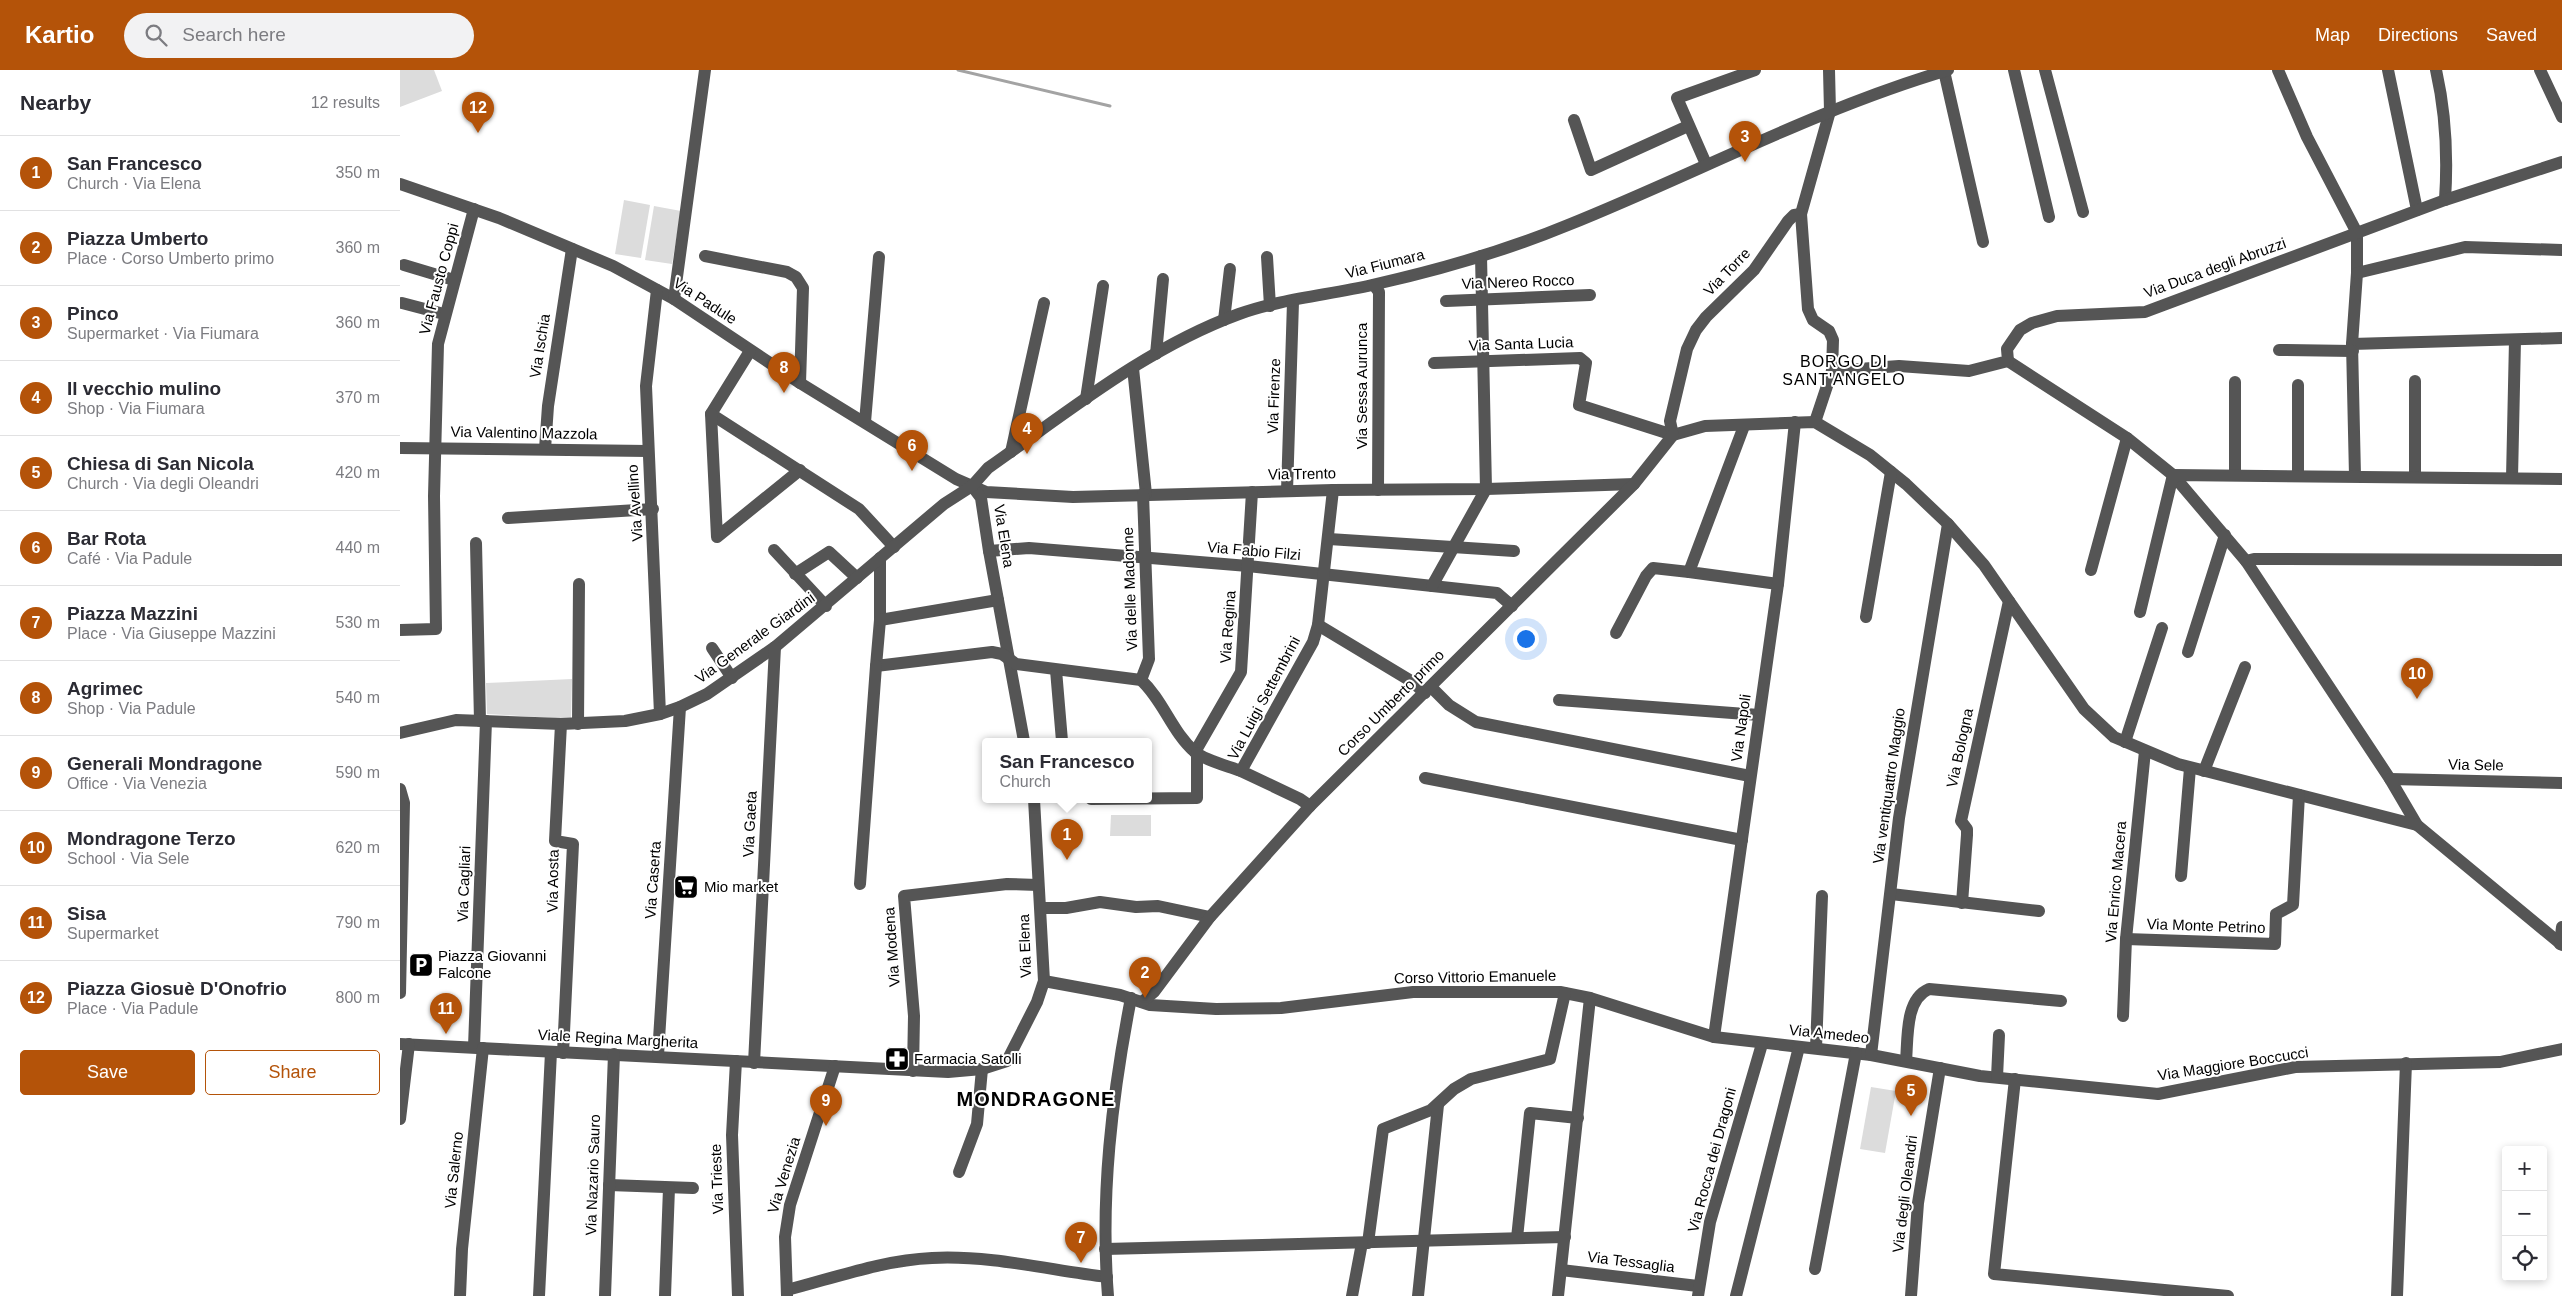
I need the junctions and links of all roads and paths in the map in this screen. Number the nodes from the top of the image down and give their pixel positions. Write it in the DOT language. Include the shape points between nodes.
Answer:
graph roads {
  1 [pos="706,70"];
  2 [pos="1755,70"];
  3 [pos="1829,70"];
  4 [pos="2014,70"];
  5 [pos="2045,70"];
  6 [pos="2278,70"];
  7 [pos="2388,70"];
  8 [pos="2436,70"];
  9 [pos="2540,70"];
  10 [pos="1946,71"];
  11 [pos="1830,111"];
  12 [pos="2562,117"];
  13 [pos="1574,120"];
  14 [pos="1688,126"];
  15 [pos="2562,162"];
  16 [pos="1706,164"];
  17 [pos="400,184"];
  18 [pos="2445,200"];
  19 [pos="474,209"];
  20 [pos="2417,210"];
  21 [pos="2083,212"];
  22 [pos="1802,214"];
  23 [pos="2049,217"];
  24 [pos="2357,233"];
  25 [pos="1983,242"];
  26 [pos="572,249"];
  27 [pos="2562,250"];
  28 [pos="705,256"];
  29 [pos="1481,256"];
  30 [pos="879,257"];
  31 [pos="1267,257"];
  32 [pos="404,265"];
  33 [pos="1230,269"];
  34 [pos="2357,273"];
  35 [pos="1164,279"];
  36 [pos="454,280"];
  37 [pos="1374,284"];
  38 [pos="1103,286"];
  39 [pos="657,290"];
  40 [pos="1590,296"];
  41 [pos="674,300"];
  42 [pos="1482,300"];
  43 [pos="1446,301"];
  44 [pos="402,302"];
  45 [pos="1293,302"];
  46 [pos="1044,303"];
  47 [pos="1270,306"];
  48 [pos="444,314"];
  49 [pos="1224,320"];
  50 [pos="2562,338"];
  51 [pos="2515,340"];
  52 [pos="2352,347"];
  53 [pos="2278,350"];
  54 [pos="750,351"];
  55 [pos="1156,354"];
  56 [pos="1484,361"];
  57 [pos="2008,361"];
  58 [pos="1434,363"];
  59 [pos="1133,368"];
  60 [pos="1832,371"];
  61 [pos="2415,381"];
  62 [pos="2236,382"];
  63 [pos="800,383"];
  64 [pos="2298,385"];
  65 [pos="1086,399"];
  66 [pos="711,414"];
  67 [pos="865,422"];
  68 [pos="1795,422"];
  69 [pos="1815,422"];
  70 [pos="1744,426"];
  71 [pos="1673,434"];
  72 [pos="2127,438"];
  73 [pos="400,448"];
  74 [pos="435,448"];
  75 [pos="545,449"];
  76 [pos="648,451"];
  77 [pos="1011,452"];
  78 [pos="800,470"];
  79 [pos="1891,472"];
  80 [pos="2235,474"];
  81 [pos="2173,475"];
  82 [pos="2298,475"];
  83 [pos="2355,476"];
  84 [pos="2415,476"];
  85 [pos="2512,478"];
  86 [pos="2562,478"];
  87 [pos="1634,484"];
  88 [pos="972,486"];
  89 [pos="1486,489"];
  90 [pos="1333,490"];
  91 [pos="1378,490"];
  92 [pos="1287,491"];
  93 [pos="1252,492"];
  94 [pos="1144,494"];
  95 [pos="652,509"];
  96 [pos="508,518"];
  97 [pos="1948,524"];
  98 [pos="2226,535"];
  99 [pos="1329,539"];
  100 [pos="476,543"];
  101 [pos="894,547"];
  102 [pos="1452,547"];
  103 [pos="774,550"];
  104 [pos="988,551"];
  105 [pos="1514,551"];
  106 [pos="880,558"];
  107 [pos="1146,559"];
  108 [pos="2562,560"];
  109 [pos="2246,561"];
  110 [pos="1248,566"];
  111 [pos="2091,570"];
  112 [pos="1689,572"];
  113 [pos="795,574"];
  114 [pos="1325,574"];
  115 [pos="857,578"];
  116 [pos="579,584"];
  117 [pos="1778,584"];
  118 [pos="1432,586"];
  119 [pos="998,600"];
  120 [pos="2009,601"];
  121 [pos="826,606"];
  122 [pos="1512,606"];
  123 [pos="2140,612"];
  124 [pos="1866,617"];
  125 [pos="880,620"];
  126 [pos="1318,625"];
  127 [pos="2162,628"];
  128 [pos="400,630"];
  129 [pos="1616,633"];
  130 [pos="775,647"];
  131 [pos="712,648"];
  132 [pos="2188,652"];
  133 [pos="1009,658"];
  134 [pos="876,666"];
  135 [pos="2245,667"];
  136 [pos="1056,670"];
  137 [pos="732,678"];
  138 [pos="1142,680"];
  139 [pos="1428,690"];
  140 [pos="1559,700"];
  141 [pos="680,707"];
  142 [pos="660,714"];
  143 [pos="1759,714"];
  144 [pos="483,721"];
  145 [pos="561,724"];
  146 [pos="578,724"];
  147 [pos="400,733"];
  148 [pos="1023,738"];
  149 [pos="1062,738"];
  150 [pos="2125,742"];
  151 [pos="2145,751"];
  152 [pos="1196,753"];
  153 [pos="2190,768"];
  154 [pos="1241,771"];
  155 [pos="2204,771"];
  156 [pos="1750,776"];
  157 [pos="1425,778"];
  158 [pos="2390,779"];
  159 [pos="2562,783"];
  160 [pos="400,789"];
  161 [pos="2299,795"];
  162 [pos="1152,798"];
  163 [pos="1034,803"];
  164 [pos="1310,806"];
  165 [pos="2416,825"];
  166 [pos="1742,840"];
  167 [pos="2181,876"];
  168 [pos="860,884"];
  169 [pos="1038,885"];
  170 [pos="1891,894"];
  171 [pos="1822,896"];
  172 [pos="1962,903"];
  173 [pos="1040,908"];
  174 [pos="2039,910"];
  175 [pos="1210,917"];
  176 [pos="2562,927"];
  177 [pos="2126,939"];
  178 [pos="2561,945"];
  179 [pos="1044,981"];
  180 [pos="400,993"];
  181 [pos="1565,993"];
  182 [pos="1590,998"];
  183 [pos="1136,1000"];
  184 [pos="2061,1001"];
  185 [pos="2123,1016"];
  186 [pos="1999,1035"];
  187 [pos="1714,1037"];
  188 [pos="405,1044"];
  189 [pos="1762,1044"];
  190 [pos="1799,1047"];
  191 [pos="478,1048"];
  192 [pos="1816,1048"];
  193 [pos="2562,1049"];
  194 [pos="557,1052"];
  195 [pos="1856,1053"];
  196 [pos="614,1054"];
  197 [pos="658,1055"];
  198 [pos="1871,1055"];
  199 [pos="736,1061"];
  200 [pos="1906,1061"];
  201 [pos="754,1063"];
  202 [pos="2406,1063"];
  203 [pos="835,1066"];
  204 [pos="1940,1068"];
  205 [pos="982,1069"];
  206 [pos="913,1070"];
  207 [pos="1997,1077"];
  208 [pos="2015,1079"];
  209 [pos="1438,1105"];
  210 [pos="1578,1118"];
  211 [pos="400,1119"];
  212 [pos="959,1172"];
  213 [pos="609,1185"];
  214 [pos="669,1188"];
  215 [pos="693,1188"];
  216 [pos="1564,1237"];
  217 [pos="1517,1238"];
  218 [pos="1423,1241"];
  219 [pos="1365,1243"];
  220 [pos="1105,1249"];
  221 [pos="1815,1269"];
  222 [pos="1561,1270"];
  223 [pos="1107,1277"];
  224 [pos="1698,1291"];
  225 [pos="787,1293"];
  226 [pos="460,1296"];
  227 [pos="539,1296"];
  228 [pos="605,1296"];
  229 [pos="665,1296"];
  230 [pos="738,1296"];
  231 [pos="1108,1296"];
  232 [pos="1352,1296"];
  233 [pos="1418,1296"];
  234 [pos="1558,1296"];
  235 [pos="1736,1296"];
  236 [pos="1911,1296"];
  237 [pos="2228,1296"];
  238 [pos="2397,1296"];
  1 -- 41 [label="street"];
  2 -- 14 [label="street" via="1677,98"];
  3 -- 11 [label="street"];
  4 -- 23 [label="street"];
  5 -- 21 [label="street"];
  6 -- 24 [label="street" via="2307,137"];
  7 -- 20 [label="street"];
  8 -- 18 [label="street" via="2444,105 2448,155"];
  9 -- 12 [label="street"];
  10 -- 11 [label="street, Via Fiumara"];
  10 -- 25 [label="street"];
  11 -- 16 [label="street, Via Fiumara"];
  11 -- 22 [label="street"];
  13 -- 14 [label="street" via="1591,170"];
  14 -- 16 [label="street"];
  15 -- 18 [label="street, Via Duca degli Abruzzi"];
  16 -- 29 [label="street, Via Fiumara" via="1568,225"];
  17 -- 19 [label="street, Via Padule"];
  18 -- 20 [label="street, Via Duca degli Abruzzi"];
  19 -- 26 [label="street, Via Padule"];
  19 -- 36 [label="street, Via Fausto Coppi"];
  20 -- 24 [label="street, Via Duca degli Abruzzi"];
  22 -- 60 [label="street" via="1808,310 1813,320 1832,334"];
  22 -- 71 [label="street, Via Torre" via="1794,215 1788,221 1754,270 1706,316 1696,330 1686,348 1670,421"];
  24 -- 34 [label="street"];
  24 -- 57 [label="street, Via Duca degli Abruzzi" via="2145,312 2057,316 2032,323 2020,330 2007,349"];
  26 -- 39 [label="street, Via Padule" via="596,256"];
  26 -- 75 [label="street, Via Ischia" via="548,406"];
  27 -- 34 [label="street" via="2465,247"];
  28 -- 63 [label="street" via="787,272 800,282 803,288"];
  29 -- 37 [label="street, Via Fiumara"];
  29 -- 42 [label="street"];
  30 -- 67 [label="street"];
  31 -- 47 [label="street"];
  32 -- 36 [label="street"];
  33 -- 49 [label="street"];
  34 -- 52 [label="street"];
  35 -- 55 [label="street"];
  36 -- 48 [label="street, Via Fausto Coppi"];
  37 -- 45 [label="street, Via Fiumara"];
  37 -- 91 [label="street, Via Sessa Aurunca" via="1379,292"];
  38 -- 65 [label="street"];
  39 -- 41 [label="street, Via Padule"];
  39 -- 76 [label="street, Via Avellino" via="646,386"];
  40 -- 42 [label="street, Via Nereo Rocco"];
  41 -- 54 [label="street, Via Padule"];
  42 -- 43 [label="street, Via Nereo Rocco"];
  42 -- 56 [label="street"];
  44 -- 48 [label="street"];
  45 -- 47 [label="street, Via Fiumara"];
  45 -- 92 [label="street, Via Firenze"];
  46 -- 77 [label="street"];
  47 -- 49 [label="street, Via Fiumara"];
  48 -- 74 [label="street, Via Fausto Coppi" via="438,344"];
  49 -- 55 [label="street, Via Fiumara"];
  50 -- 51 [label="street"];
  51 -- 52 [label="street"];
  51 -- 85 [label="street"];
  52 -- 53 [label="street"];
  52 -- 83 [label="street"];
  54 -- 63 [label="street, Via Padule"];
  54 -- 66 [label="street"];
  55 -- 59 [label="street, Via Fiumara"];
  56 -- 58 [label="street, Via Santa Lucia"];
  56 -- 71 [label="street, Via Santa Lucia" via="1584,359 1579,405"];
  56 -- 89 [label="street"];
  57 -- 60 [label="street" via="1969,371 1899,366"];
  57 -- 72 [label="street"];
  59 -- 65 [label="street, Via Fiumara"];
  59 -- 94 [label="street, Via delle Madonne"];
  60 -- 69 [label="street"];
  61 -- 84 [label="street"];
  62 -- 80 [label="street"];
  63 -- 67 [label="street, Via Padule"];
  64 -- 82 [label="street"];
  65 -- 77 [label="street, Via Fiumara"];
  66 -- 78 [label="street"];
  66 -- 78 [label="street" via="718,538"];
  67 -- 88 [label="street, Via Padule"];
  68 -- 69 [label="street"];
  68 -- 70 [label="street"];
  68 -- 117 [label="street, Via Napoli"];
  69 -- 79 [label="street"];
  70 -- 71 [label="street" via="1705,426"];
  70 -- 112 [label="street"];
  71 -- 87 [label="street, Corso Umberto primo"];
  72 -- 81 [label="street"];
  72 -- 111 [label="street"];
  73 -- 74 [label="street, Via Valentino Mazzola"];
  74 -- 75 [label="street, Via Valentino Mazzola"];
  74 -- 128 [label="street, Via Fausto Coppi" via="436,629"];
  75 -- 76 [label="street, Via Valentino Mazzola"];
  76 -- 95 [label="street, Via Avellino"];
  77 -- 88 [label="street, Via Fiumara" via="988,468"];
  78 -- 101 [label="street" via="859,509"];
  79 -- 97 [label="street"];
  79 -- 124 [label="street"];
  80 -- 81 [label="street"];
  80 -- 82 [label="street"];
  81 -- 98 [label="street"];
  81 -- 123 [label="street"];
  82 -- 83 [label="street"];
  83 -- 84 [label="street"];
  84 -- 85 [label="street"];
  85 -- 86 [label="street"];
  87 -- 89 [label="street, Via Trento"];
  87 -- 122 [label="street, Corso Umberto primo"];
  88 -- 94 [label="street, Via Trento" via="986,492 1073,497"];
  88 -- 101 [label="street, Via Generale Giardini" via="944,504"];
  88 -- 104 [label="street, Via Elena" via="981,498"];
  89 -- 91 [label="street, Via Trento"];
  89 -- 102 [label="street"];
  90 -- 91 [label="street, Via Trento"];
  90 -- 92 [label="street, Via Trento"];
  90 -- 99 [label="street, Via Luigi Settembrini"];
  92 -- 93 [label="street, Via Trento"];
  93 -- 94 [label="street, Via Trento"];
  93 -- 110 [label="street, Via Regina"];
  94 -- 107 [label="street, Via delle Madonne"];
  95 -- 96 [label="street"];
  95 -- 142 [label="street, Via Avellino"];
  97 -- 120 [label="street" via="1984,565"];
  97 -- 170 [label="street, Via ventiquattro Maggio" via="1899,818"];
  98 -- 109 [label="street"];
  98 -- 132 [label="street"];
  99 -- 102 [label="street"];
  99 -- 114 [label="street, Via Luigi Settembrini"];
  100 -- 144 [label="street, Via Cagliari"];
  101 -- 106 [label="street, Via Generale Giardini"];
  102 -- 105 [label="street"];
  102 -- 118 [label="street"];
  103 -- 113 [label="street"];
  104 -- 107 [label="street, Via Fabio Filzi" via="1030,548"];
  104 -- 119 [label="street, Via Elena"];
  106 -- 115 [label="street, Via Generale Giardini"];
  106 -- 125 [label="street"];
  107 -- 110 [label="street, Via Fabio Filzi"];
  107 -- 138 [label="street, Via delle Madonne" via="1149,659"];
  108 -- 109 [label="street" via="2254,558"];
  109 -- 158 [label="street"];
  110 -- 114 [label="street, Via Fabio Filzi"];
  110 -- 152 [label="street, Via Regina" via="1241,672"];
  112 -- 117 [label="street"];
  112 -- 129 [label="street" via="1654,568 1646,576"];
  113 -- 115 [label="street" via="829,552"];
  113 -- 121 [label="street"];
  114 -- 118 [label="street, Via Fabio Filzi"];
  114 -- 126 [label="street, Via Luigi Settembrini"];
  115 -- 121 [label="street, Via Generale Giardini"];
  116 -- 146 [label="street"];
  117 -- 143 [label="street, Via Napoli"];
  118 -- 122 [label="street, Via Fabio Filzi" via="1497,593"];
  119 -- 125 [label="street"];
  119 -- 133 [label="street, Via Elena"];
  120 -- 150 [label="street" via="2084,709 2107,731"];
  120 -- 172 [label="street, Via Bologna" via="1961,821 1967,829"];
  121 -- 130 [label="street, Via Generale Giardini"];
  122 -- 139 [label="street, Corso Umberto primo"];
  125 -- 134 [label="street"];
  126 -- 139 [label="street, Via Luigi Settembrini"];
  126 -- 154 [label="street, Via Luigi Settembrini" via="1313,642"];
  127 -- 150 [label="street"];
  130 -- 137 [label="street, Via Generale Giardini"];
  130 -- 201 [label="street, Via Gaeta"];
  131 -- 137 [label="street"];
  133 -- 134 [label="street" via="992,652"];
  133 -- 136 [label="street" via="1016,664"];
  133 -- 148 [label="street, Via Elena"];
  134 -- 168 [label="street"];
  135 -- 155 [label="street"];
  136 -- 138 [label="street"];
  136 -- 149 [label="street"];
  137 -- 141 [label="street, Via Generale Giardini"];
  138 -- 152 [label="street"];
  139 -- 156 [label="street, Via Luigi Settembrini" via="1476,722"];
  139 -- 164 [label="street, Corso Umberto primo"];
  140 -- 143 [label="street"];
  141 -- 142 [label="street, Via Generale Giardini"];
  141 -- 197 [label="street, Via Caserta"];
  142 -- 146 [label="street, Via Generale Giardini" via="624,721"];
  143 -- 156 [label="street, Via Napoli"];
  144 -- 145 [label="street, Via Generale Giardini"];
  144 -- 147 [label="street, Via Generale Giardini" via="456,720"];
  144 -- 191 [label="street, Via Cagliari"];
  145 -- 146 [label="street, Via Generale Giardini"];
  145 -- 194 [label="street, Via Aosta" via="555,841 573,844"];
  150 -- 151 [label="street"];
  151 -- 153 [label="street"];
  151 -- 177 [label="street, Via Enrico Macera"];
  152 -- 154 [label="street"];
  152 -- 162 [label="street" via="1197,798"];
  153 -- 155 [label="street"];
  153 -- 167 [label="street"];
  154 -- 164 [label="street, Via Luigi Settembrini"];
  155 -- 161 [label="street"];
  156 -- 166 [label="street, Via Napoli"];
  157 -- 166 [label="street"];
  158 -- 159 [label="street, Via Sele"];
  158 -- 165 [label="street"];
  160 -- 180 [label="street" via="404,803"];
  161 -- 165 [label="street"];
  161 -- 177 [label="street, Via Monte Petrino" via="2293,905 2276,914 2275,944"];
  163 -- 169 [label="street, Via Elena"];
  164 -- 175 [label="street, Corso Umberto primo"];
  165 -- 178 [label="street"];
  166 -- 187 [label="street, Via Napoli"];
  169 -- 173 [label="street, Via Elena"];
  169 -- 206 [label="street, Via Modena" via="1007,884 904,896 914,1016"];
  170 -- 172 [label="street"];
  170 -- 198 [label="street, Via ventiquattro Maggio"];
  171 -- 192 [label="street"];
  172 -- 174 [label="street"];
  173 -- 175 [label="street" via="1066,908 1100,902 1136,907 1158,906"];
  173 -- 179 [label="street, Via Elena"];
  175 -- 183 [label="street, Corso Umberto primo" via="1154,992"];
  176 -- 178 [label="street"];
  177 -- 185 [label="street, Via Enrico Macera"];
  179 -- 183 [label="street, Corso Vittorio Emanuele"];
  179 -- 205 [label="street, Via Elena" via="1037,1002 1007,1060"];
  181 -- 182 [label="street, Corso Vittorio Emanuele"];
  181 -- 183 [label="street, Corso Vittorio Emanuele" via="1413,992 1254,1009 1171,1007"];
  181 -- 209 [label="street" via="1550,1059 1471,1079 1454,1088"];
  182 -- 187 [label="street, Corso Vittorio Emanuele"];
  182 -- 210 [label="street"];
  183 -- 220 [label="street" via="1117,1073 1107,1153"];
  184 -- 200 [label="street" via="1929,988 1922,992 1911,1010"];
  186 -- 207 [label="street"];
  187 -- 189 [label="street, Via Amedeo"];
  188 -- 191 [label="street, Viale Regina Margherita"];
  188 -- 211 [label="street"];
  189 -- 190 [label="street, Via Amedeo"];
  189 -- 224 [label="street, Via Rocca dei Dragoni" via="1714,1206"];
  190 -- 192 [label="street, Via Amedeo"];
  190 -- 235 [label="street"];
  191 -- 194 [label="street, Viale Regina Margherita"];
  191 -- 226 [label="street, Via Salerno"];
  192 -- 195 [label="street, Via Amedeo"];
  193 -- 202 [label="street, Via Maggiore Boccucci" via="2500,1062"];
  194 -- 196 [label="street, Viale Regina Margherita"];
  194 -- 227 [label="street"];
  195 -- 198 [label="street, Via Amedeo"];
  195 -- 221 [label="street"];
  196 -- 197 [label="street, Viale Regina Margherita"];
  196 -- 213 [label="street, Via Nazario Sauro"];
  197 -- 199 [label="street, Viale Regina Margherita"];
  198 -- 200 [label="street, Via Amedeo"];
  199 -- 201 [label="street, Viale Regina Margherita"];
  199 -- 230 [label="street, Via Trieste" via="732,1134"];
  200 -- 204 [label="street, Via Amedeo"];
  201 -- 203 [label="street, Viale Regina Margherita"];
  202 -- 208 [label="street, Via Maggiore Boccucci" via="2295,1067 2158,1094"];
  202 -- 238 [label="street"];
  203 -- 206 [label="street, Via Elena"];
  203 -- 225 [label="street, Via Venezia" via="790,1205 785,1237"];
  204 -- 207 [label="street, Via Maggiore Boccucci"];
  204 -- 236 [label="street, Via degli Oleandri" via="1918,1203"];
  205 -- 206 [label="street, Via Elena" via="948,1072"];
  205 -- 212 [label="street" via="977,1124"];
  207 -- 208 [label="street, Via Maggiore Boccucci"];
  208 -- 237 [label="street" via="1994,1274"];
  209 -- 218 [label="street"];
  209 -- 219 [label="street" via="1383,1129"];
  210 -- 216 [label="street"];
  210 -- 217 [label="street" via="1530,1113"];
  213 -- 214 [label="street"];
  213 -- 228 [label="street, Via Nazario Sauro"];
  214 -- 215 [label="street"];
  214 -- 229 [label="street"];
  216 -- 217 [label="street"];
  216 -- 222 [label="street"];
  217 -- 218 [label="street"];
  218 -- 219 [label="street"];
  218 -- 233 [label="street"];
  219 -- 220 [label="street"];
  219 -- 232 [label="street"];
  220 -- 223 [label="street"];
  222 -- 224 [label="street, Via Tessaglia"];
  222 -- 234 [label="street"];
  223 -- 225 [label="street" via="981,1258 931,1258 883,1265"];
  223 -- 231 [label="street"];
}
